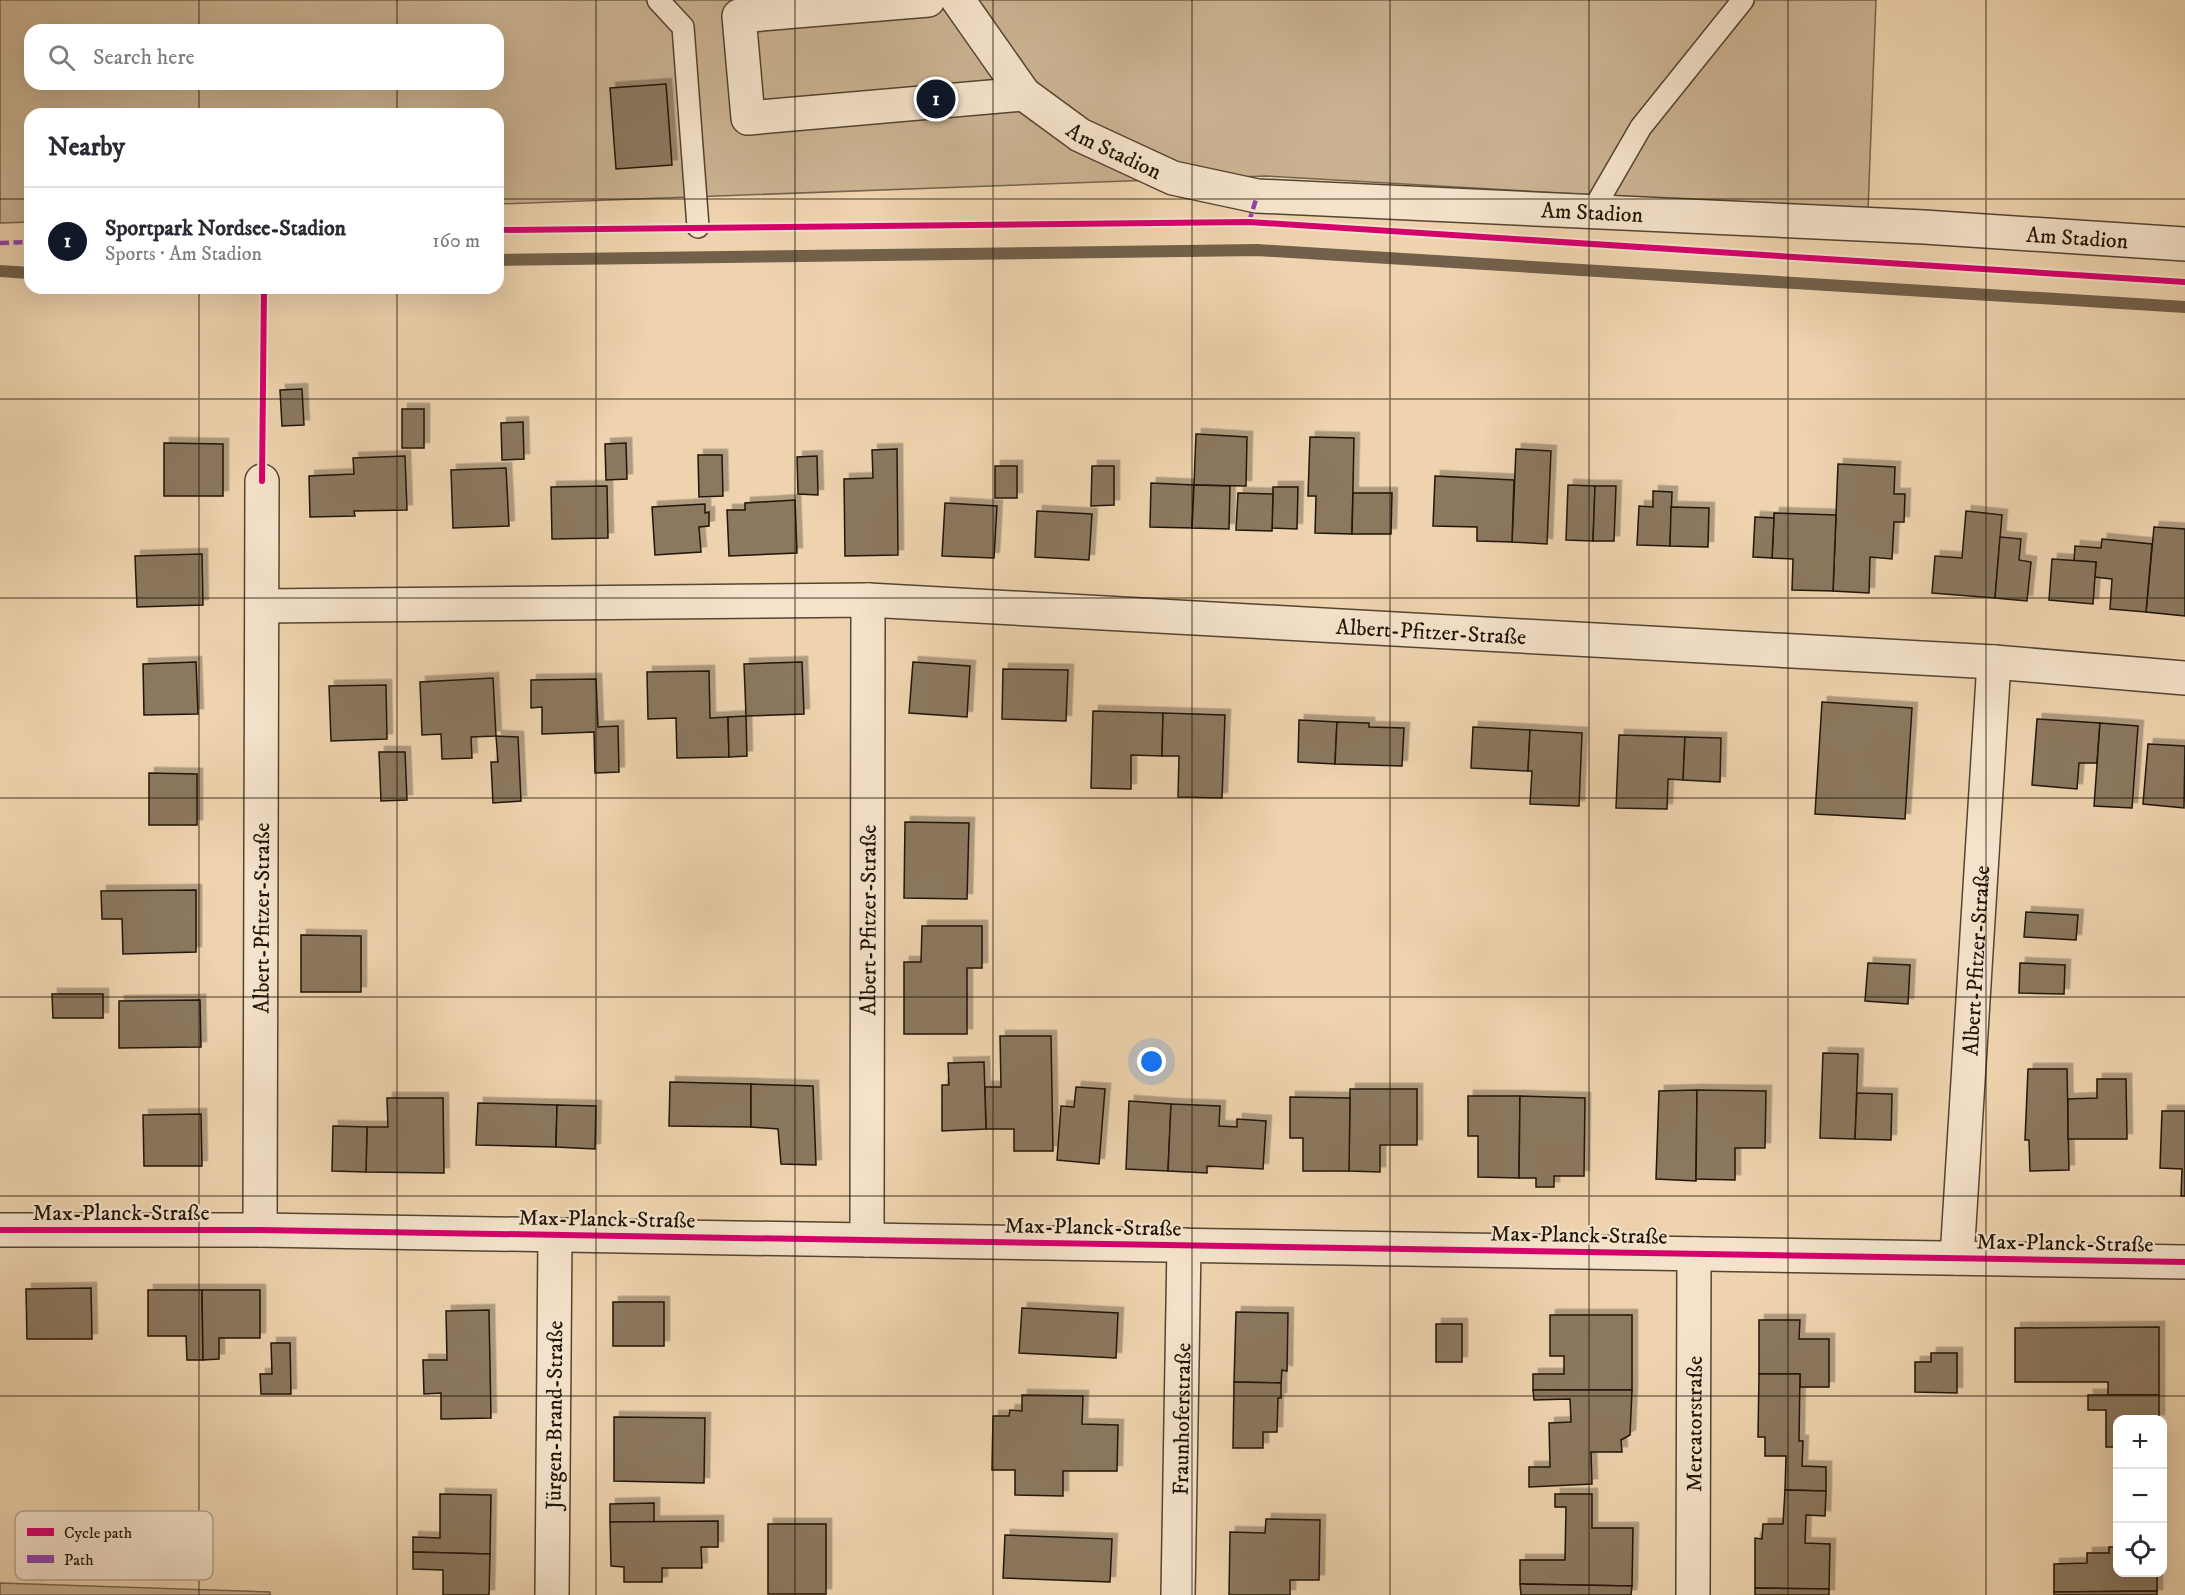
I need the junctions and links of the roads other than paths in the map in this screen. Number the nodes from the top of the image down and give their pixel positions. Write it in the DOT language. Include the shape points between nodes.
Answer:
graph roads {
  1 [pos="658,0"];
  2 [pos="928,0"];
  3 [pos="958,0"];
  4 [pos="1743,0"];
  5 [pos="1024,94"];
  6 [pos="1593,210"];
  7 [pos="698,227"];
  8 [pos="2185,244"];
  9 [pos="262,481"];
  10 [pos="868,600"];
  11 [pos="262,606"];
  12 [pos="1994,662"];
  13 [pos="2185,678"];
  14 [pos="0,1230"];
  15 [pos="260,1230"];
  16 [pos="555,1235"];
  17 [pos="867,1240"];
  18 [pos="1184,1245"];
  19 [pos="1694,1254"];
  20 [pos="1957,1258"];
  21 [pos="2185,1263"];
  22 [pos="552,1595"];
  23 [pos="1178,1595"];
  24 [pos="1693,1595"];
  1 -- 7 [label="lane" via="683,27"];
  2 -- 5 [label="street" via="739,16 748,118"];
  3 -- 5 [label="street, Am Stadion"];
  4 -- 6 [label="lane" via="1641,127"];
  5 -- 6 [label="street, Am Stadion" via="1080,135 1163,173 1247,194"];
  6 -- 8 [label="street, Am Stadion"];
  9 -- 11 [label="street, Albert-Pfitzer-Straße"];
  10 -- 11 [label="street, Albert-Pfitzer-Straße"];
  10 -- 12 [label="street, Albert-Pfitzer-Straße"];
  10 -- 17 [label="street, Albert-Pfitzer-Straße"];
  11 -- 15 [label="street, Albert-Pfitzer-Straße"];
  12 -- 13 [label="street, Albert-Pfitzer-Straße"];
  12 -- 20 [label="street, Albert-Pfitzer-Straße"];
  14 -- 15 [label="street, Max-Planck-Straße"];
  15 -- 16 [label="street, Max-Planck-Straße"];
  16 -- 17 [label="street, Max-Planck-Straße"];
  16 -- 22 [label="street, Jürgen-Brand-Straße"];
  17 -- 18 [label="street, Max-Planck-Straße"];
  18 -- 19 [label="street, Max-Planck-Straße"];
  18 -- 23 [label="street, Fraunhoferstraße"];
  19 -- 20 [label="street, Max-Planck-Straße"];
  19 -- 24 [label="street, Mercatorstraße"];
  20 -- 21 [label="street, Max-Planck-Straße"];
}
